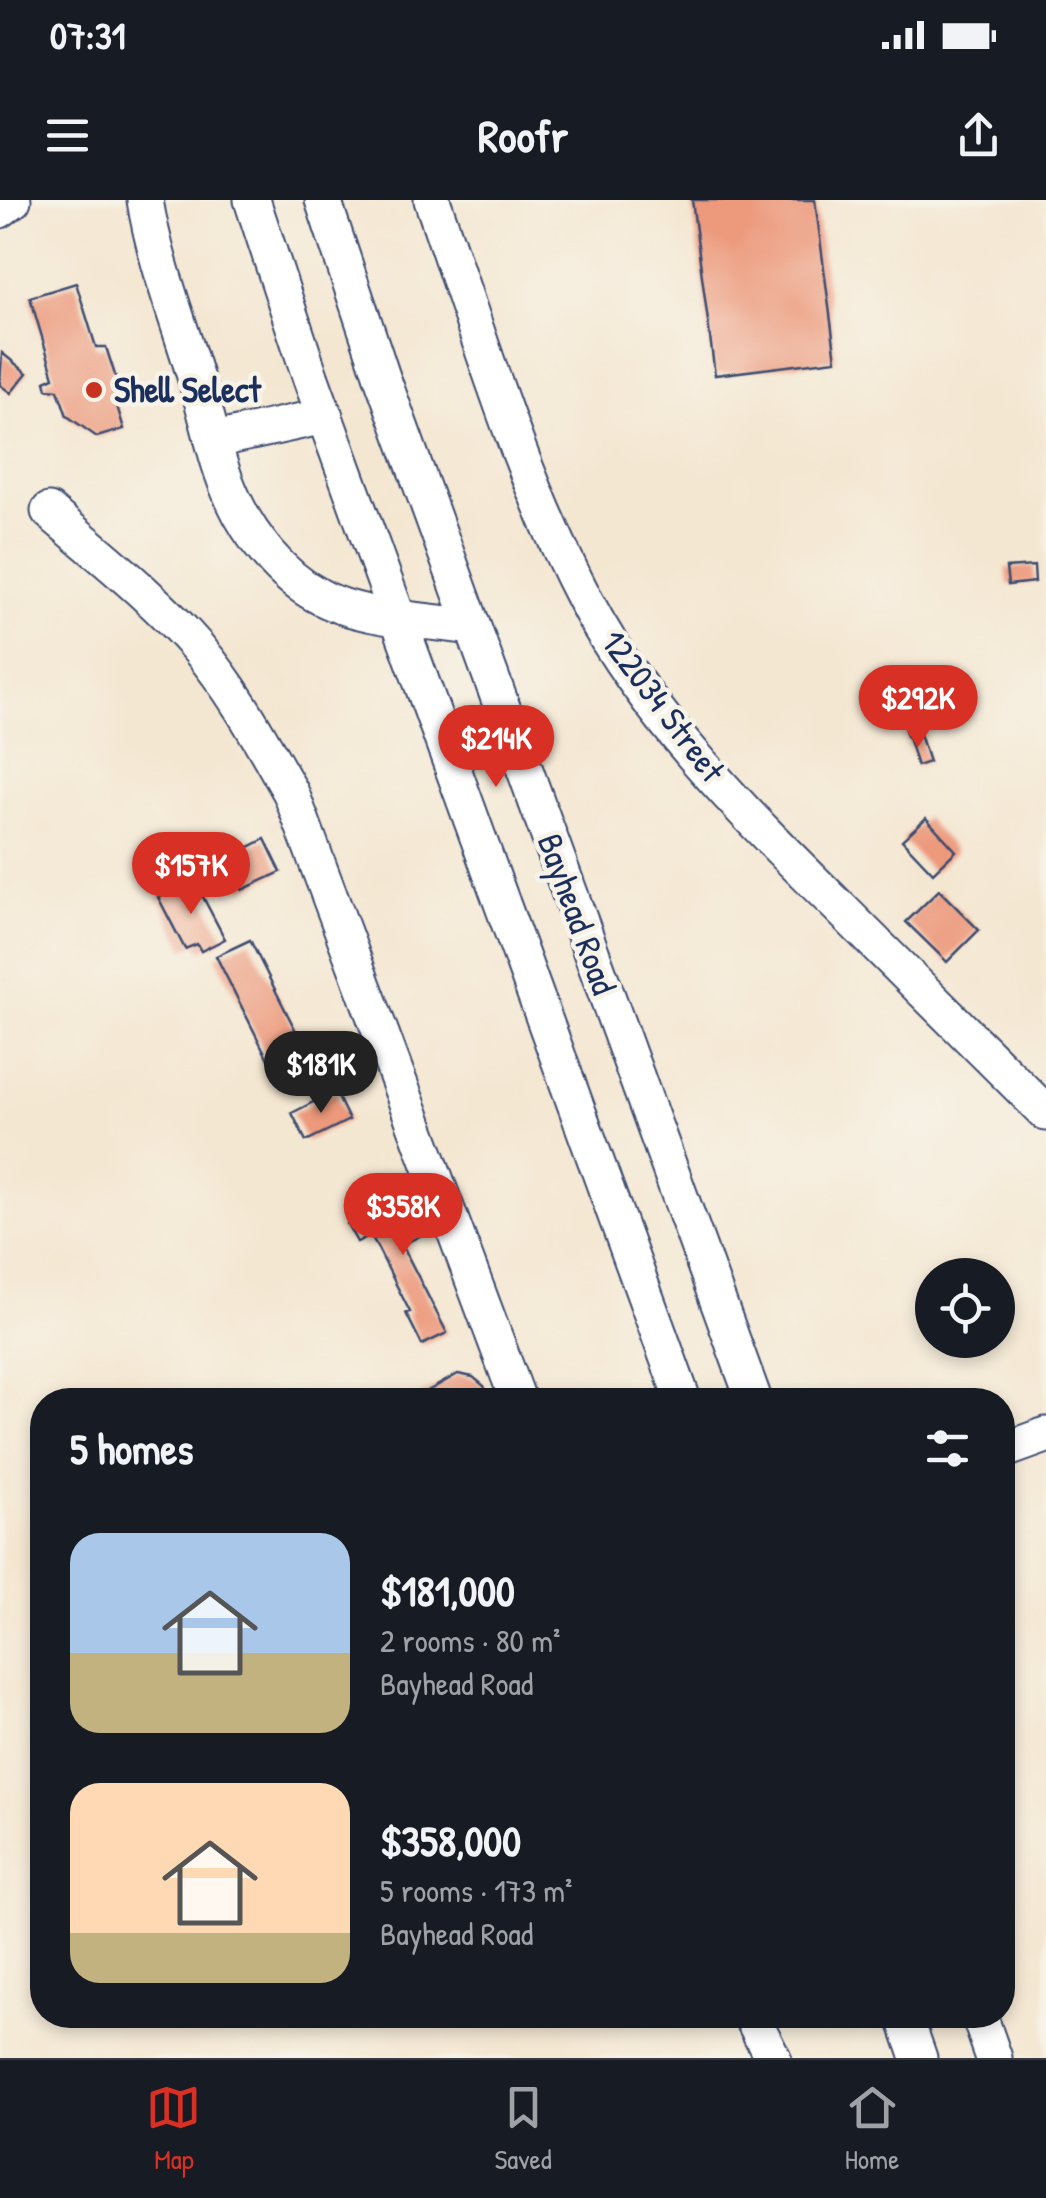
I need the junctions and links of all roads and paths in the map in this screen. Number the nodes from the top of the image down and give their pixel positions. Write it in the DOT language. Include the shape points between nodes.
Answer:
graph roads {
  1 [pos="13,200"];
  2 [pos="145,200"];
  3 [pos="252,200"];
  4 [pos="323,200"];
  5 [pos="432,200"];
  6 [pos="0,210"];
  7 [pos="324,416"];
  8 [pos="214,440"];
  9 [pos="50,510"];
  10 [pos="397,616"];
  11 [pos="473,627"];
  12 [pos="1046,1112"];
  13 [pos="514,1388"];
  14 [pos="678,1388"];
  15 [pos="750,1388"];
  16 [pos="1046,1435"];
  17 [pos="1015,1446"];
  18 [pos="758,2028"];
  19 [pos="909,2028"];
  20 [pos="984,2028"];
  21 [pos="773,2058"];
  22 [pos="920,2058"];
  23 [pos="994,2058"];
  1 -- 6 [label="street"];
  2 -- 8 [label="street" via="152,248"];
  3 -- 7 [label="street, Bayhead Road"];
  4 -- 11 [label="street, Bayhead Road"];
  5 -- 12 [label="street, 122034 Street" via="528,474 587,604 634,678 774,843"];
  7 -- 8 [label="street"];
  7 -- 10 [label="street, Bayhead Road"];
  8 -- 10 [label="street" via="232,498 256,539 288,573 348,608"];
  9 -- 13 [label="street" via="200,650 291,792"];
  10 -- 11 [label="street"];
  10 -- 14 [label="street, Bayhead Road"];
  11 -- 15 [label="street, Bayhead Road"];
  16 -- 17 [label="street"];
  18 -- 21 [label="street"];
  19 -- 22 [label="street"];
  20 -- 23 [label="street"];
}
